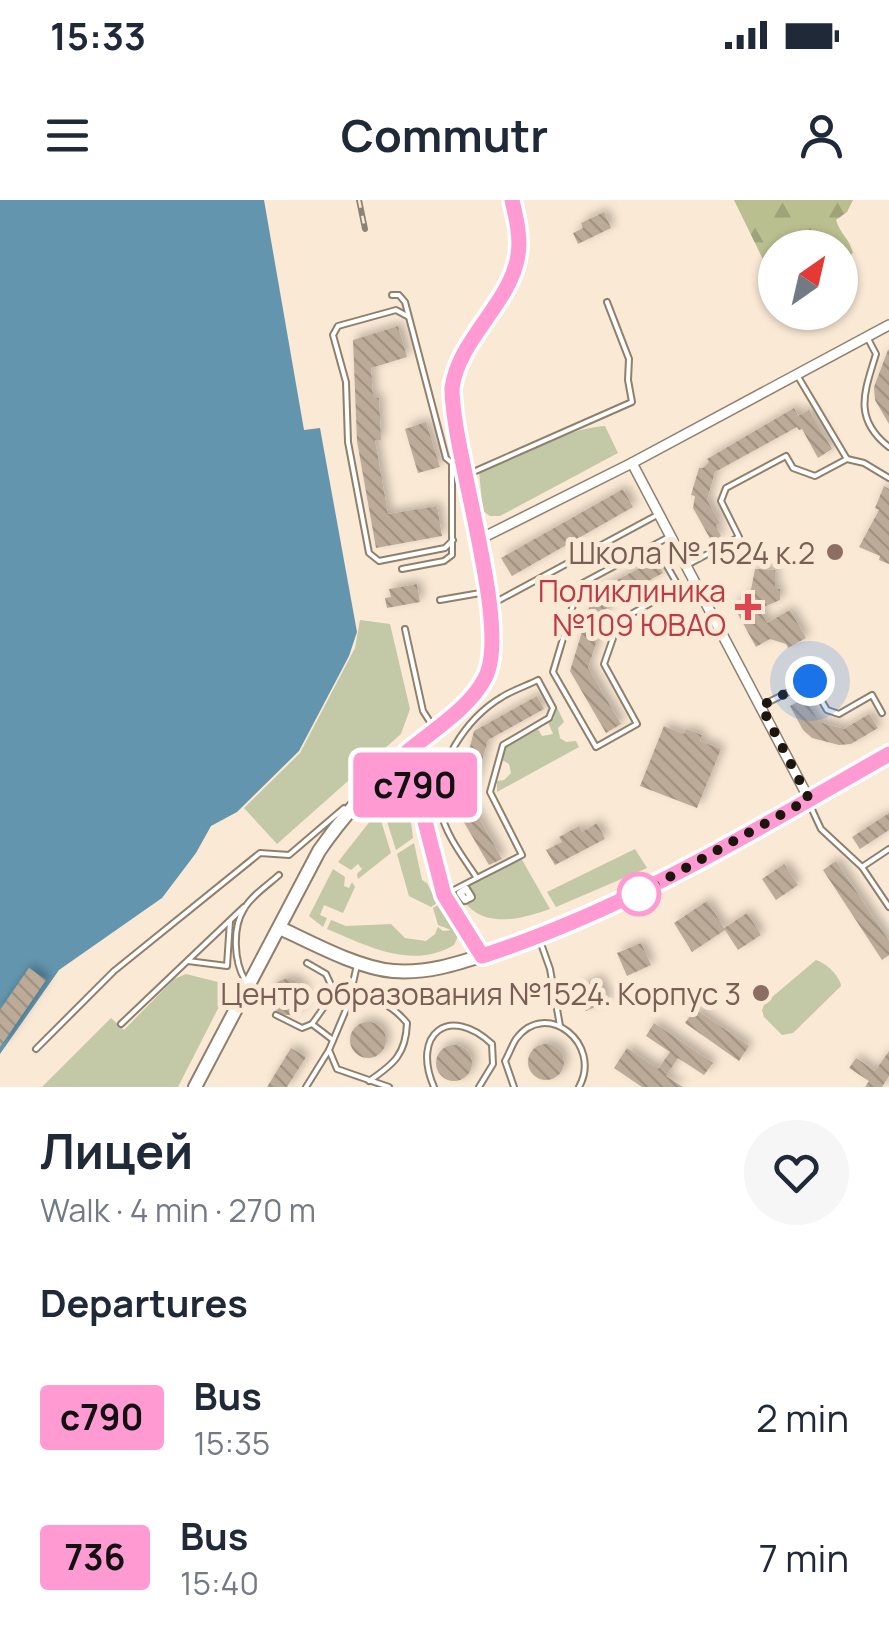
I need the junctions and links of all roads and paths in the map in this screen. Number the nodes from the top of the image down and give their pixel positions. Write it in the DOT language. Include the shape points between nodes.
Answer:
graph roads {
  1 [pos="512,200"];
  2 [pos="392,295"];
  3 [pos="607,302"];
  4 [pos="407,316"];
  5 [pos="889,325"];
  6 [pos="867,337"];
  7 [pos="797,375"];
  8 [pos="889,447"];
  9 [pos="847,459"];
  10 [pos="632,463"];
  11 [pos="461,467"];
  12 [pos="889,478"];
  13 [pos="659,514"];
  14 [pos="671,536"];
  15 [pos="453,540"];
  16 [pos="478,540"];
  17 [pos="655,544"];
  18 [pos="686,565"];
  19 [pos="402,568"];
  20 [pos="488,599"];
  21 [pos="440,600"];
  22 [pos="404,629"];
  23 [pos="761,706"];
  24 [pos="882,713"];
  25 [pos="434,728"];
  26 [pos="407,752"];
  27 [pos="889,754"];
  28 [pos="378,779"];
  29 [pos="809,799"];
  30 [pos="889,849"];
  31 [pos="862,867"];
  32 [pos="279,874"];
  33 [pos="477,878"];
  34 [pos="444,895"];
  35 [pos="244,907"];
  36 [pos="889,907"];
  37 [pos="230,920"];
  38 [pos="280,928"];
  39 [pos="539,938"];
  40 [pos="482,956"];
  41 [pos="358,960"];
  42 [pos="188,961"];
  43 [pos="307,962"];
  44 [pos="248,984"];
  45 [pos="349,1001"];
  46 [pos="276,1015"];
  47 [pos="121,1024"];
  48 [pos="312,1024"];
  49 [pos="560,1026"];
  50 [pos="333,1040"];
  51 [pos="36,1049"];
  52 [pos="328,1050"];
  53 [pos="369,1081"];
  54 [pos="195,1087"];
  55 [pos="306,1087"];
  56 [pos="389,1087"];
  57 [pos="434,1087"];
  58 [pos="479,1087"];
  59 [pos="514,1087"];
  60 [pos="579,1087"];
  1 -- 11 [label="main road" via="514,268 454,374"];
  2 -- 4 [label="lane" via="404,299"];
  3 -- 11 [label="lane" via="629,359 632,402"];
  4 -- 11 [label="lane" via="446,458"];
  4 -- 15 [label="lane" via="396,310 338,326 333,335 346,382 348,442 369,554 380,561 445,548"];
  5 -- 6 [label="street"];
  6 -- 7 [label="street"];
  6 -- 8 [label="lane" via="876,354 862,408"];
  7 -- 9 [label="lane"];
  7 -- 10 [label="street"];
  9 -- 12 [label="lane"];
  9 -- 18 [label="lane" via="815,476 793,468 786,456 726,488 722,501 740,536"];
  10 -- 13 [label="street"];
  10 -- 16 [label="street"];
  11 -- 15 [label="lane"];
  11 -- 16 [label="main road"];
  13 -- 14 [label="street"];
  13 -- 20 [label="lane"];
  14 -- 17 [label="lane"];
  14 -- 18 [label="street"];
  15 -- 19 [label="lane" via="446,560"];
  16 -- 20 [label="main road"];
  17 -- 17 [label="lane" via="678,586 619,621 604,664 636,724 596,747 553,672 579,584"];
  18 -- 23 [label="street"];
  20 -- 21 [label="lane"];
  20 -- 25 [label="main road" via="492,646 486,678"];
  22 -- 25 [label="lane" via="423,711"];
  23 -- 24 [label="lane" via="810,681 826,710 839,714 872,695"];
  23 -- 29 [label="street"];
  25 -- 26 [label="main road"];
  26 -- 28 [label="main road"];
  26 -- 34 [label="main road"];
  27 -- 29 [label="main road"];
  28 -- 38 [label="main road" via="319,851"];
  28 -- 51 [label="lane" via="289,855 260,853 114,971"];
  29 -- 31 [label="lane" via="821,830"];
  29 -- 39 [label="main road" via="671,878"];
  30 -- 31 [label="lane"];
  31 -- 36 [label="lane"];
  32 -- 35 [label="lane"];
  33 -- 33 [label="lane" via="440,811 445,770 468,726 500,698 538,680 553,708 549,718 503,745 490,792 522,855"];
  33 -- 34 [label="lane"];
  34 -- 40 [label="main road"];
  35 -- 37 [label="lane"];
  35 -- 44 [label="lane" via="236,950"];
  37 -- 42 [label="lane"];
  37 -- 42 [label="lane" via="228,966"];
  38 -- 41 [label="main road"];
  38 -- 44 [label="main road"];
  39 -- 40 [label="main road"];
  39 -- 49 [label="lane"];
  40 -- 41 [label="main road" via="432,971 389,971"];
  41 -- 45 [label="lane"];
  42 -- 47 [label="lane"];
  43 -- 48 [label="lane" via="332,987"];
  44 -- 54 [label="main road"];
  45 -- 50 [label="lane"];
  45 -- 53 [label="lane" via="392,1006 406,1023 400,1058"];
  46 -- 48 [label="lane" via="302,1028"];
  48 -- 50 [label="lane"];
  49 -- 59 [label="lane" via="538,1023 518,1036 505,1061"];
  49 -- 60 [label="lane" via="579,1041 585,1062"];
  50 -- 52 [label="lane"];
  52 -- 53 [label="lane" via="338,1069"];
  52 -- 55 [label="lane"];
  53 -- 56 [label="lane"];
  57 -- 58 [label="lane" via="425,1054 430,1039 458,1025 492,1044 493,1064"];
}
